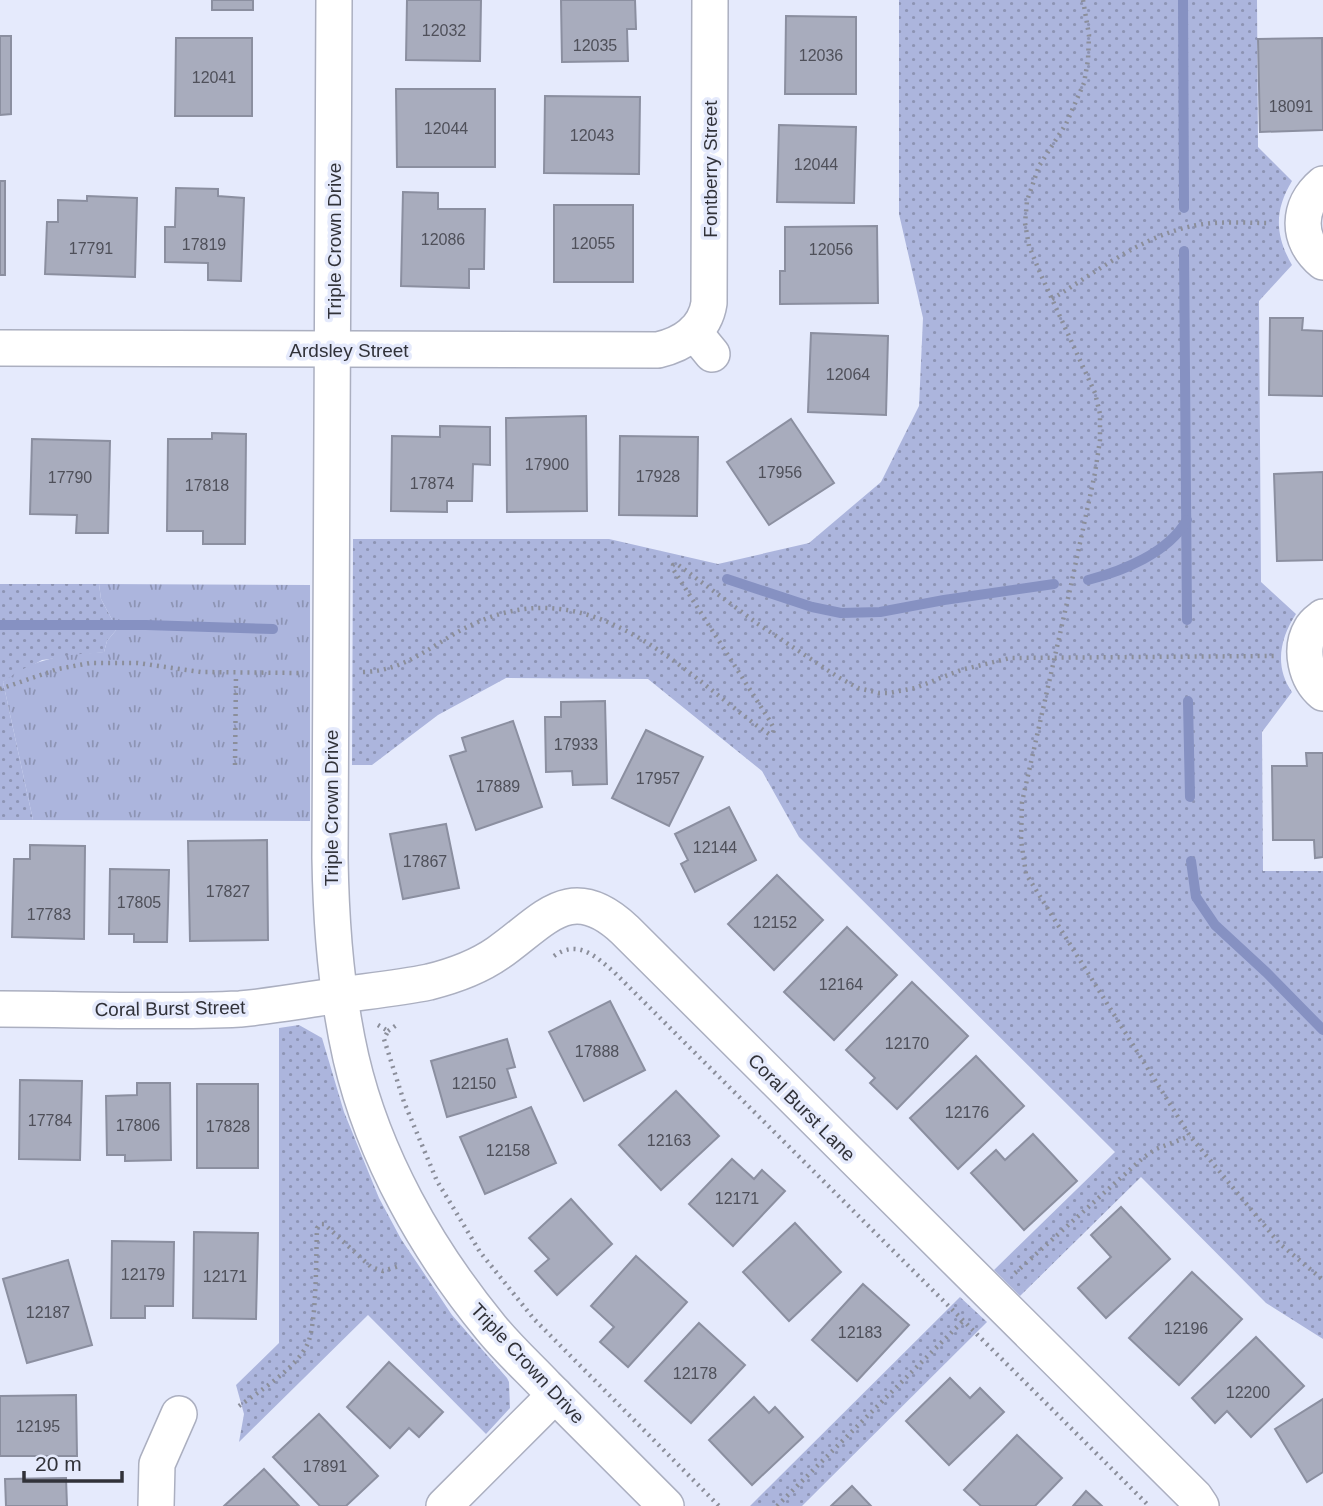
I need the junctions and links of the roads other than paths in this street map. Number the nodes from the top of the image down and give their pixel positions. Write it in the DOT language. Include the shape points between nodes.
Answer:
graph roads {
  1 [pos="334,0"];
  2 [pos="710,0"];
  3 [pos="1323,184"];
  4 [pos="1323,262"];
  5 [pos="703,343"];
  6 [pos="0,348"];
  7 [pos="334,350"];
  8 [pos="1323,617"];
  9 [pos="1323,693"];
  10 [pos="340,995"];
  11 [pos="0,1009"];
  12 [pos="555,1395"];
  13 [pos="179,1414"];
  14 [pos="156,1506"];
  15 [pos="444,1506"];
  16 [pos="666,1506"];
  17 [pos="1201,1506"];
  1 -- 7 [label="street, Triple Crown Drive"];
  2 -- 5 [label="street, Fontberry Street" via="709,303"];
  3 -- 4 [label="street" via="1304,209 1302,223 1309,247"];
  5 -- 7 [label="street, Ardsley Street" via="658,350"];
  6 -- 7 [label="street, Ardsley Street"];
  7 -- 10 [label="street, Triple Crown Drive" via="330,858"];
  8 -- 9 [label="street" via="1306,641 1309,676"];
  10 -- 11 [label="street, Coral Burst Street" via="238,1009"];
  10 -- 12 [label="street, Triple Crown Drive" via="358,1086 409,1209 463,1293"];
  10 -- 17 [label="street, Coral Burst Lane" via="452,976 495,955 542,917 566,907 580,892 625,930"];
  12 -- 15 [label="street"];
  12 -- 16 [label="street, Triple Crown Drive"];
  13 -- 14 [label="street" via="157,1464"];
}
